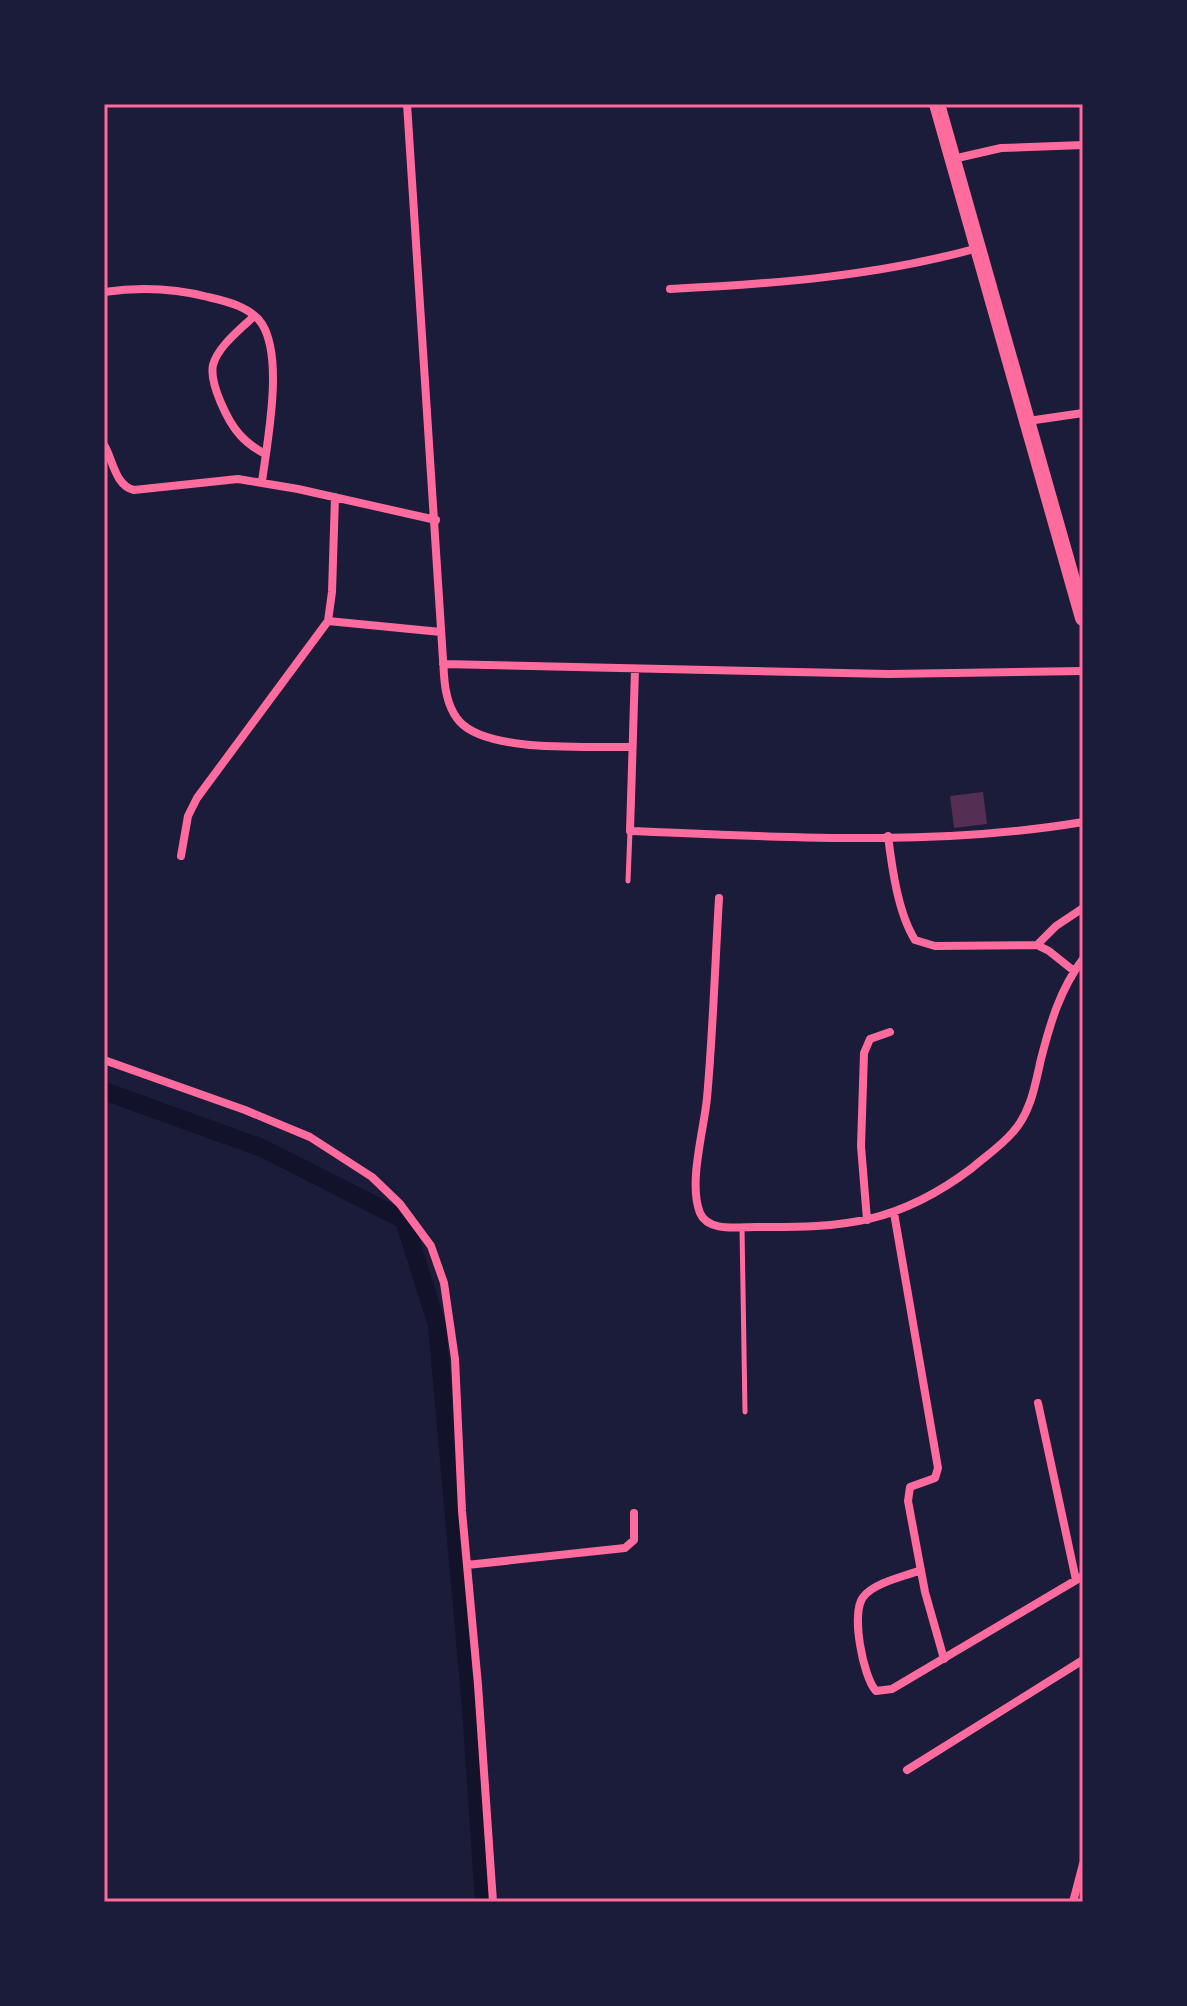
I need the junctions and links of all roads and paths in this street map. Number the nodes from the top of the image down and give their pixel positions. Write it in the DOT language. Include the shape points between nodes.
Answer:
graph roads {
  1 [pos="407,104"];
  2 [pos="937,104"];
  3 [pos="1083,145"];
  4 [pos="952,159"];
  5 [pos="978,248"];
  6 [pos="670,289"];
  7 [pos="104,292"];
  8 [pos="254,316"];
  9 [pos="1083,413"];
  10 [pos="1027,421"];
  11 [pos="104,445"];
  12 [pos="265,454"];
  13 [pos="262,482"];
  14 [pos="335,497"];
  15 [pos="436,520"];
  16 [pos="1083,618"];
  17 [pos="328,621"];
  18 [pos="441,632"];
  19 [pos="443,664"];
  20 [pos="635,670"];
  21 [pos="1083,671"];
  22 [pos="631,747"];
  23 [pos="1083,822"];
  24 [pos="630,831"];
  25 [pos="888,836"];
  26 [pos="181,856"];
  27 [pos="628,881"];
  28 [pos="719,898"];
  29 [pos="1083,908"];
  30 [pos="1037,945"];
  31 [pos="1083,959"];
  32 [pos="1074,971"];
  33 [pos="890,1032"];
  34 [pos="104,1060"];
  35 [pos="894,1213"];
  36 [pos="867,1220"];
  37 [pos="742,1227"];
  38 [pos="1038,1403"];
  39 [pos="745,1412"];
  40 [pos="634,1513"];
  41 [pos="467,1565"];
  42 [pos="921,1570"];
  43 [pos="1080,1578"];
  44 [pos="944,1659"];
  45 [pos="1083,1660"];
  46 [pos="907,1770"];
  47 [pos="1083,1864"];
  48 [pos="493,1902"];
  49 [pos="1073,1902"];
  1 -- 15 [label="street"];
  2 -- 4 [label="main road"];
  3 -- 4 [label="street" via="1001,148"];
  4 -- 5 [label="main road"];
  5 -- 6 [label="street" via="867,272"];
  5 -- 10 [label="main road"];
  7 -- 8 [label="street" via="169,289 224,300"];
  8 -- 12 [label="street" via="270,346 273,388"];
  8 -- 12 [label="street" via="219,355 213,375 229,421"];
  9 -- 10 [label="street"];
  10 -- 16 [label="main road"];
  11 -- 13 [label="street" via="127,489 215,480"];
  12 -- 13 [label="street"];
  13 -- 14 [label="street"];
  14 -- 15 [label="street"];
  14 -- 17 [label="street"];
  15 -- 18 [label="street"];
  17 -- 18 [label="street"];
  17 -- 26 [label="street" via="197,798"];
  18 -- 19 [label="street"];
  19 -- 20 [label="street"];
  19 -- 22 [label="street" via="445,691 458,720 484,738"];
  20 -- 21 [label="street"];
  20 -- 22 [label="street"];
  22 -- 24 [label="street"];
  23 -- 25 [label="street" via="991,834"];
  24 -- 25 [label="street"];
  24 -- 27 [label="lane"];
  25 -- 30 [label="street" via="904,916 915,940 935,946"];
  28 -- 37 [label="street" via="696,1190 701,1217 708,1224"];
  29 -- 30 [label="street"];
  30 -- 32 [label="street"];
  31 -- 32 [label="street"];
  32 -- 35 [label="street" via="1055,1012 1026,1114 1014,1131 953,1182"];
  33 -- 36 [label="street" via="870,1039 864,1053 861,1146"];
  34 -- 41 [label="street" via="310,1137 372,1177 417,1225 439,1263 449,1313"];
  35 -- 36 [label="street"];
  35 -- 42 [label="street" via="938,1468 935,1478 908,1490"];
  36 -- 37 [label="street"];
  37 -- 39 [label="lane"];
  38 -- 43 [label="street"];
  40 -- 41 [label="street" via="634,1540 625,1548"];
  41 -- 48 [label="street"];
  42 -- 44 [label="street"];
  42 -- 44 [label="street" via="876,1587 860,1601 859,1633 868,1679 876,1691 887,1691"];
  43 -- 44 [label="street"];
  45 -- 46 [label="street"];
  47 -- 49 [label="street"];
}
